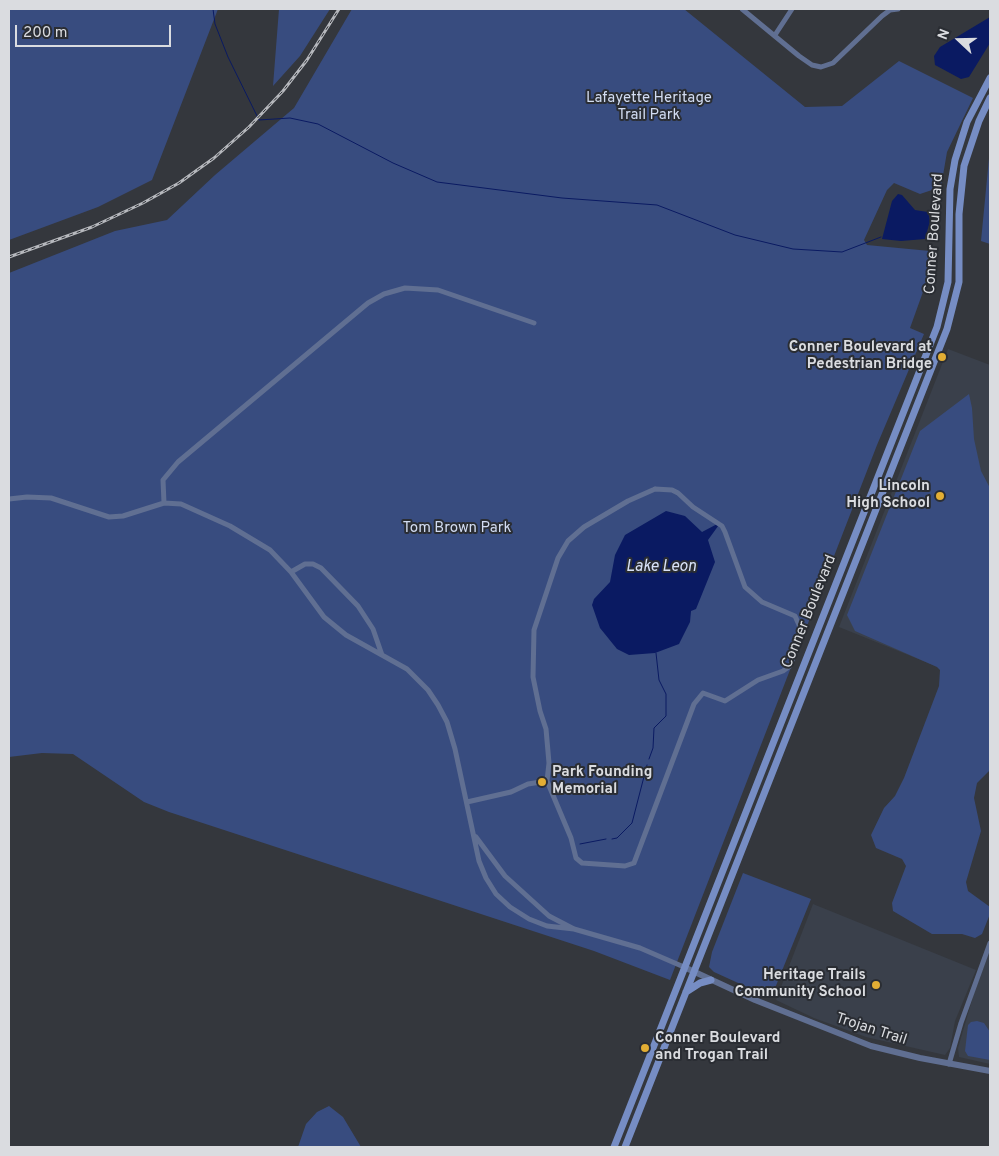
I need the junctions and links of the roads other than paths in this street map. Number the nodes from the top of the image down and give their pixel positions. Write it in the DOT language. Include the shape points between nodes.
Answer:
graph roads {
  1 [pos="742,9"];
  2 [pos="792,9"];
  3 [pos="898,9"];
  4 [pos="775,35"];
  5 [pos="990,78"];
  6 [pos="990,98"];
  7 [pos="534,323"];
  8 [pos="930,346"];
  9 [pos="939,349"];
  10 [pos="9,499"];
  11 [pos="164,503"];
  12 [pos="291,572"];
  13 [pos="382,655"];
  14 [pos="774,740"];
  15 [pos="783,744"];
  16 [pos="547,781"];
  17 [pos="467,802"];
  18 [pos="475,834"];
  19 [pos="573,929"];
  20 [pos="990,943"];
  21 [pos="684,967"];
  22 [pos="694,972"];
  23 [pos="711,980"];
  24 [pos="686,992"];
  25 [pos="949,1064"];
  26 [pos="990,1071"];
  27 [pos="614,1147"];
  28 [pos="625,1147"];
  1 -- 4 [label="street"];
  2 -- 4 [label="street"];
  3 -- 4 [label="street" via="882,16 828,66 812,65"];
  5 -- 8 [label="main road, Conner Boulevard" via="967,122 955,160 950,190 948,282"];
  6 -- 9 [label="main road, Conner Boulevard" via="964,166 960,196 959,282"];
  7 -- 11 [label="street" via="438,290 405,288 384,294 368,303 178,462 163,480"];
  8 -- 9 [label="main road"];
  8 -- 14 [label="main road, Conner Boulevard"];
  9 -- 15 [label="main road, Conner Boulevard"];
  10 -- 11 [label="street" via="51,498 109,518"];
  11 -- 12 [label="street" via="188,506 230,526 270,550"];
  12 -- 13 [label="street" via="324,618 346,635"];
  12 -- 13 [label="street" via="305,564 321,568 358,606 373,629"];
  13 -- 17 [label="street" via="407,669 438,705 451,736"];
  14 -- 15 [label="main road"];
  14 -- 21 [label="main road, Conner Boulevard"];
  15 -- 22 [label="main road, Conner Boulevard"];
  16 -- 16 [label="street" via="546,729 533,678 534,630 558,558 568,541 584,527 655,489 672,490 722,526 744,587 762,602 798,620 800,639 790,666 758,680 725,701 703,693 694,704 631,865 578,862"];
  16 -- 17 [label="street"];
  17 -- 18 [label="street"];
  18 -- 19 [label="street" via="491,860 520,891 549,916"];
  18 -- 19 [label="street" via="482,870 496,894 529,919 548,926"];
  19 -- 21 [label="street" via="640,948"];
  20 -- 25 [label="street"];
  21 -- 22 [label="street, Trojan Trail"];
  21 -- 27 [label="main road, Conner Boulevard"];
  22 -- 23 [label="street, Trojan Trail"];
  22 -- 24 [label="main road, Conner Boulevard"];
  23 -- 24 [label="main road"];
  23 -- 25 [label="street, Trojan Trail" via="871,1046"];
  24 -- 28 [label="main road, Conner Boulevard"];
  25 -- 26 [label="street, Trojan Trail"];
}
